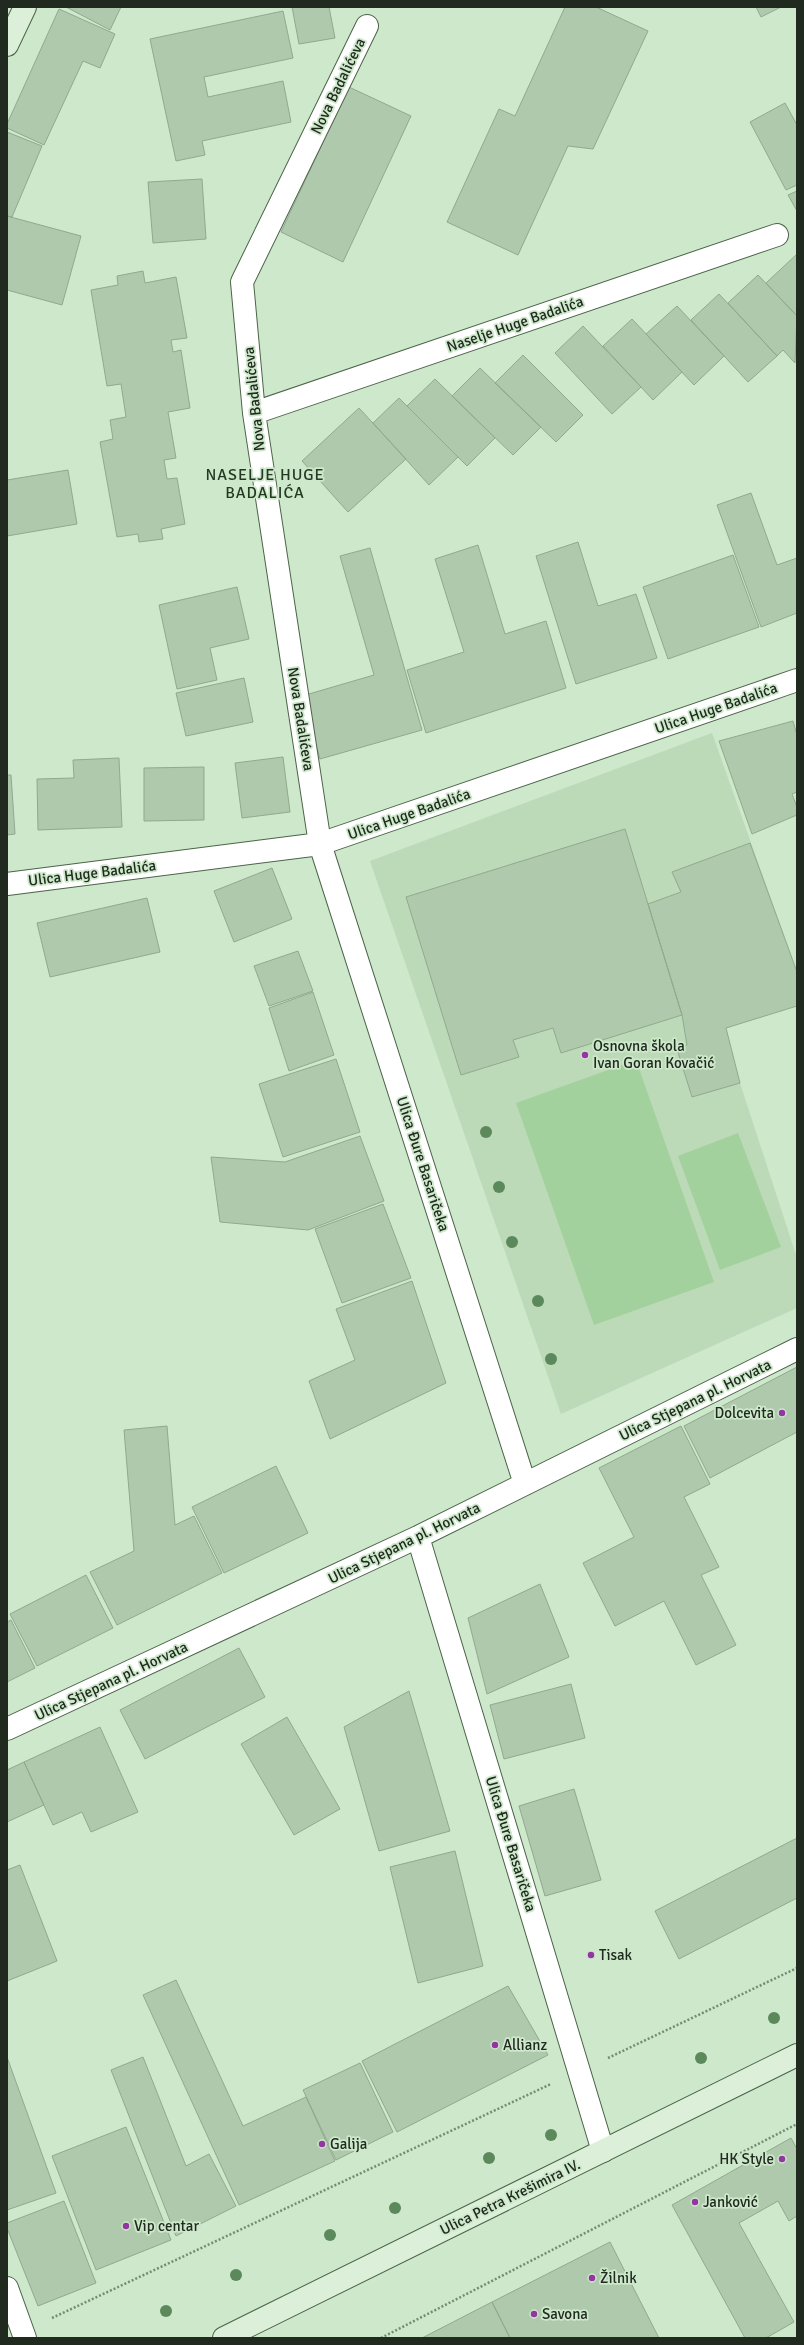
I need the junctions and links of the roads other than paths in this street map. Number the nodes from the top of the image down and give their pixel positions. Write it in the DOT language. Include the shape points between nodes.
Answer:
graph roads {
  1 [pos="25,7"];
  2 [pos="367,26"];
  3 [pos="7,46"];
  4 [pos="776,235"];
  5 [pos="254,413"];
  6 [pos="797,680"];
  7 [pos="320,844"];
  8 [pos="7,884"];
  9 [pos="797,1349"];
  10 [pos="525,1484"];
  11 [pos="418,1537"];
  12 [pos="7,1729"];
  13 [pos="797,2055"];
  14 [pos="603,2151"];
  15 [pos="7,2288"];
  16 [pos="24,2335"];
  17 [pos="224,2338"];
  1 -- 3 [label="main road"];
  2 -- 5 [label="street, Nova Badalićeva" via="242,282"];
  4 -- 5 [label="street, Naselje Huge Badalića"];
  5 -- 7 [label="street, Nova Badalićeva"];
  6 -- 7 [label="street, Ulica Huge Badalića"];
  7 -- 8 [label="street, Ulica Huge Badalića"];
  7 -- 10 [label="street, Ulica Đure Basaričeka"];
  9 -- 10 [label="street, Ulica Stjepana pl. Horvata"];
  10 -- 11 [label="street, Ulica Stjepana pl. Horvata"];
  11 -- 12 [label="street, Ulica Stjepana pl. Horvata"];
  11 -- 14 [label="street, Ulica Đure Basaričeka"];
  13 -- 14 [label="main road, Ulica Petra Krešimira IV."];
  14 -- 17 [label="main road, Ulica Petra Krešimira IV."];
  15 -- 16 [label="street"];
}
